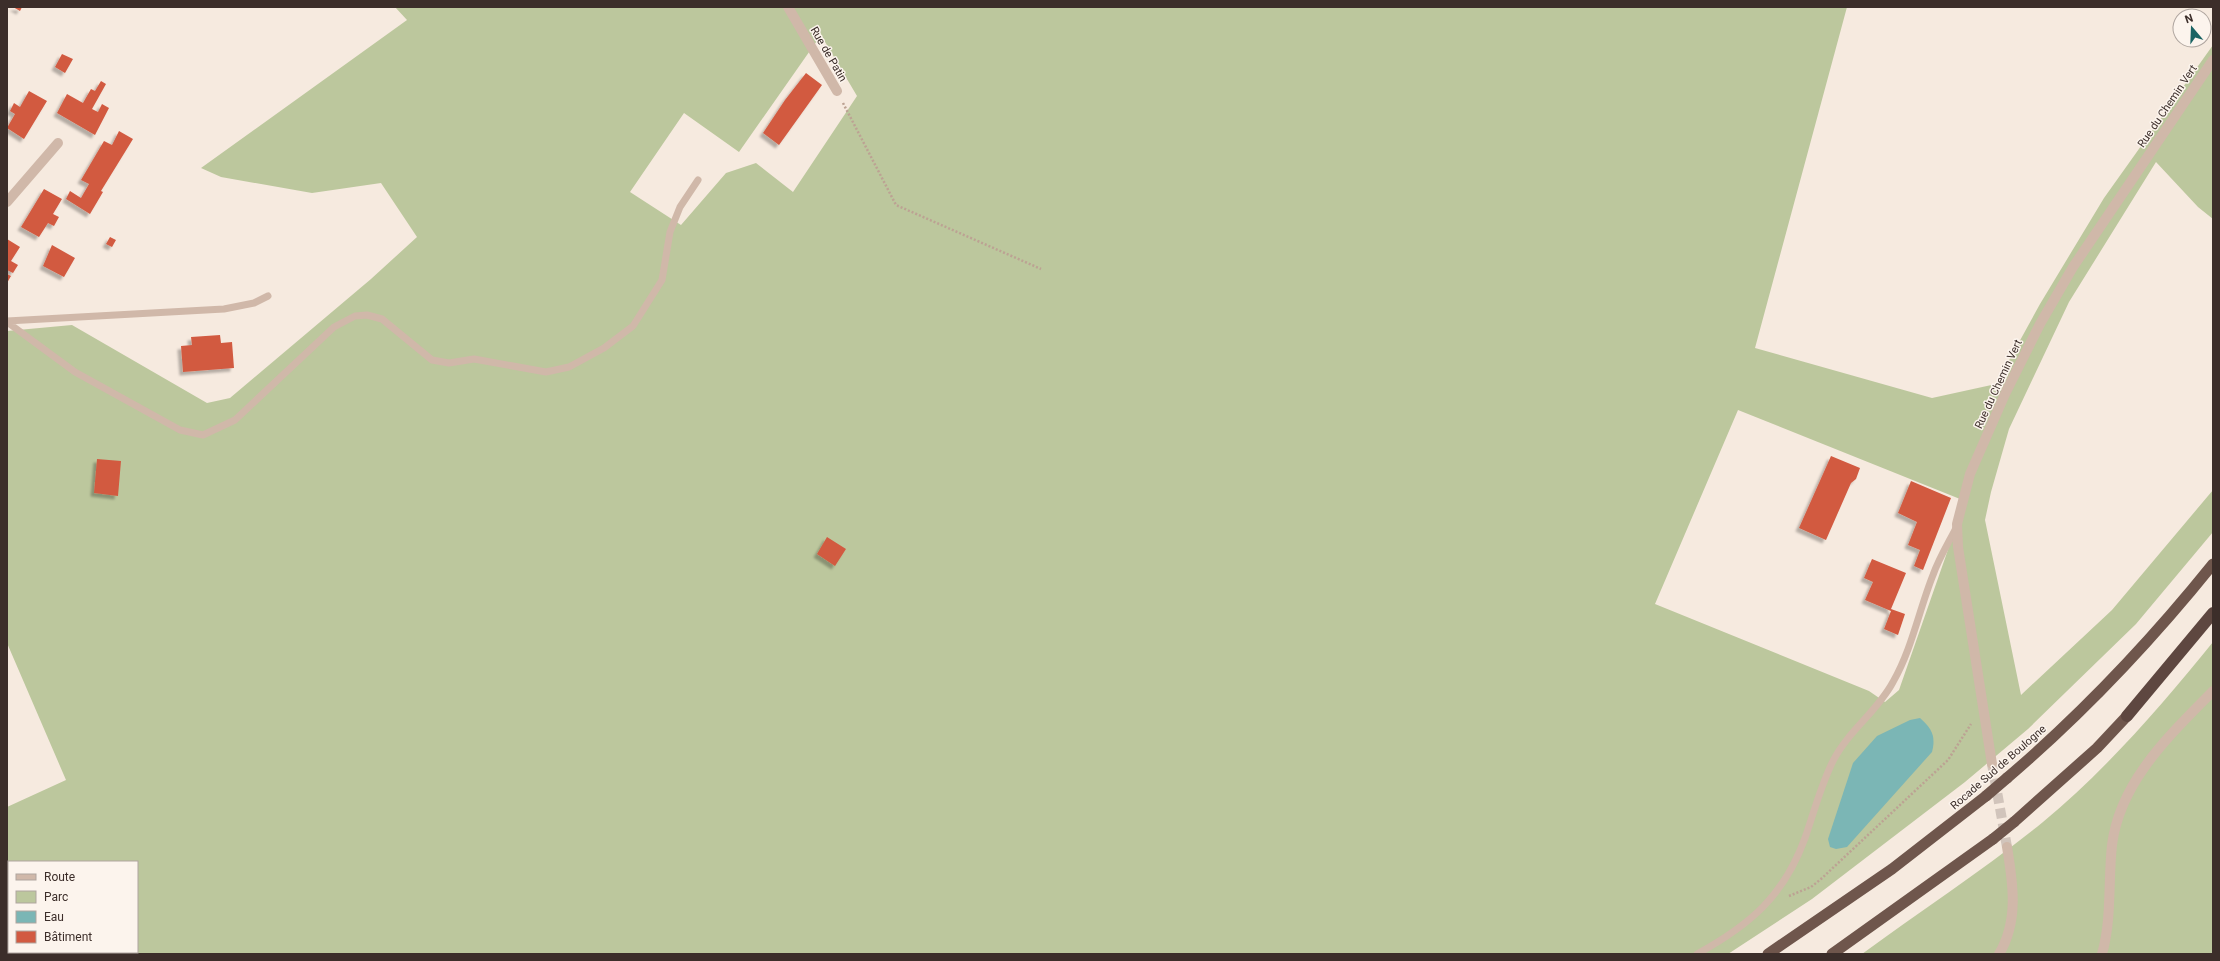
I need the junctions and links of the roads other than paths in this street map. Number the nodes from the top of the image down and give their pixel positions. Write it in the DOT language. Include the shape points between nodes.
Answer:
graph roads {
  1 [pos="788,7"];
  2 [pos="2213,60"];
  3 [pos="837,91"];
  4 [pos="58,143"];
  5 [pos="698,180"];
  6 [pos="7,202"];
  7 [pos="268,296"];
  8 [pos="7,321"];
  9 [pos="1957,524"];
  10 [pos="2213,564"];
  11 [pos="2213,613"];
  12 [pos="2213,691"];
  13 [pos="2127,716"];
  14 [pos="1992,764"];
  15 [pos="2006,847"];
  16 [pos="1697,954"];
  17 [pos="1768,954"];
  18 [pos="1832,954"];
  19 [pos="1999,954"];
  20 [pos="2102,954"];
  1 -- 3 [label="street, Rue de Patin"];
  2 -- 9 [label="street, Rue du Chemin Vert" via="2073,267 2040,324 2005,394 1970,474"];
  4 -- 6 [label="street"];
  5 -- 8 [label="lane" via="680,207 670,232 662,280 633,326 583,360 568,367 546,372 474,359 448,364 432,360 382,319 367,315 355,316 334,327 235,420 203,435 180,430 75,372"];
  7 -- 8 [label="lane" via="254,303 224,308"];
  9 -- 14 [label="street, Rue du Chemin Vert" via="1960,565"];
  9 -- 16 [label="lane" via="1933,573 1901,669 1882,700 1842,746 1824,784 1790,874 1768,903 1738,928"];
  10 -- 17 [label="highway, Rocade Sud de Boulogne, bridge" via="2135,656 2007,778 1892,868"];
  11 -- 13 [label="highway"];
  12 -- 20 [label="street" via="2156,753 2124,803 2112,844 2108,923"];
  13 -- 18 [label="highway, bridge" via="2097,748 1993,839"];
  15 -- 19 [label="street" via="2012,876 2012,915 2009,932"];
}
